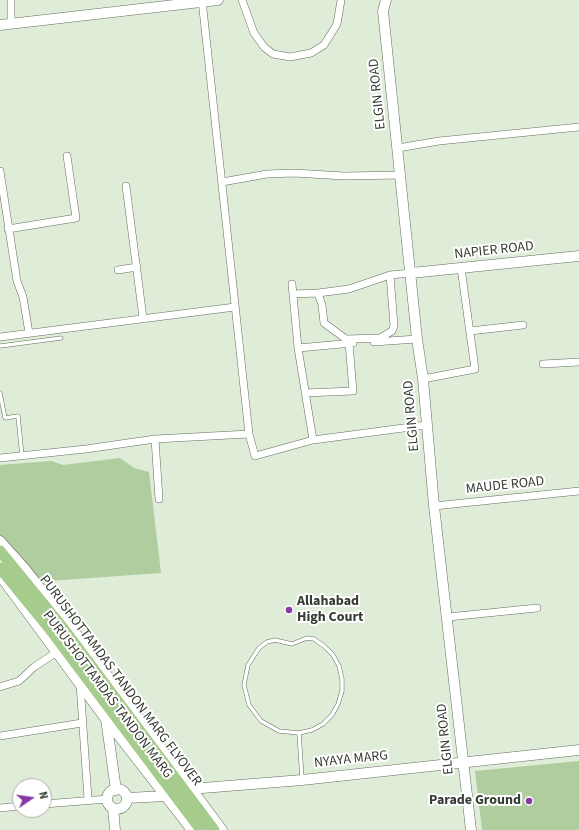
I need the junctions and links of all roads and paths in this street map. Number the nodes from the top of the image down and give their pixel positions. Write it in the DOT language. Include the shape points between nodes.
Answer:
graph roads {
  1 [pos="11,0"];
  2 [pos="218,0"];
  3 [pos="242,0"];
  4 [pos="341,0"];
  5 [pos="386,0"];
  6 [pos="202,1"];
  7 [pos="152,3"];
  8 [pos="11,22"];
  9 [pos="0,25"];
  10 [pos="579,127"];
  11 [pos="398,148"];
  12 [pos="66,156"];
  13 [pos="0,171"];
  14 [pos="401,176"];
  15 [pos="222,182"];
  16 [pos="126,186"];
  17 [pos="5,228"];
  18 [pos="579,256"];
  19 [pos="137,267"];
  20 [pos="461,268"];
  21 [pos="118,270"];
  22 [pos="411,273"];
  23 [pos="390,275"];
  24 [pos="292,284"];
  25 [pos="318,293"];
  26 [pos="293,294"];
  27 [pos="235,307"];
  28 [pos="144,318"];
  29 [pos="523,325"];
  30 [pos="470,331"];
  31 [pos="29,333"];
  32 [pos="0,337"];
  33 [pos="61,338"];
  34 [pos="417,339"];
  35 [pos="349,343"];
  36 [pos="0,346"];
  37 [pos="298,348"];
  38 [pos="579,362"];
  39 [pos="543,364"];
  40 [pos="423,379"];
  41 [pos="0,393"];
  42 [pos="305,394"];
  43 [pos="426,425"];
  44 [pos="249,434"];
  45 [pos="155,439"];
  46 [pos="313,440"];
  47 [pos="22,457"];
  48 [pos="0,458"];
  49 [pos="579,492"];
  50 [pos="159,499"];
  51 [pos="434,506"];
  52 [pos="0,541"];
  53 [pos="0,550"];
  54 [pos="0,568"];
  55 [pos="0,576"];
  56 [pos="537,608"];
  57 [pos="448,617"];
  58 [pos="57,652"];
  59 [pos="80,683"];
  60 [pos="0,687"];
  61 [pos="106,718"];
  62 [pos="82,723"];
  63 [pos="299,733"];
  64 [pos="0,736"];
  65 [pos="579,750"];
  66 [pos="462,761"];
  67 [pos="302,780"];
  68 [pos="190,789"];
  69 [pos="116,790"];
  70 [pos="166,796"];
  71 [pos="127,798"];
  72 [pos="88,799"];
  73 [pos="108,799"];
  74 [pos="52,803"];
  75 [pos="12,807"];
  76 [pos="0,808"];
  77 [pos="116,809"];
  78 [pos="115,830"];
  79 [pos="121,830"];
  80 [pos="192,830"];
  81 [pos="201,830"];
  82 [pos="214,830"];
  83 [pos="222,830"];
  84 [pos="471,830"];
  1 -- 8 [label="street"];
  2 -- 6 [label="street"];
  3 -- 4 [label="street" via="254,33 264,47 273,54 290,57 311,53 324,45 337,24"];
  5 -- 11 [label="street, ELGIN ROAD" via="383,11"];
  6 -- 7 [label="street"];
  6 -- 15 [label="street"];
  7 -- 8 [label="street"];
  8 -- 9 [label="street"];
  10 -- 11 [label="street" via="439,141"];
  11 -- 14 [label="street, ELGIN ROAD"];
  12 -- 17 [label="street" via="76,218"];
  13 -- 17 [label="street"];
  14 -- 15 [label="street" via="294,173 267,174"];
  14 -- 22 [label="street, ELGIN ROAD"];
  15 -- 27 [label="street"];
  16 -- 19 [label="street"];
  17 -- 31 [label="street" via="23,297"];
  18 -- 20 [label="street, NAPIER ROAD"];
  19 -- 21 [label="street"];
  19 -- 28 [label="street"];
  20 -- 22 [label="street, NAPIER ROAD"];
  20 -- 30 [label="street"];
  22 -- 23 [label="street"];
  22 -- 34 [label="street, ELGIN ROAD"];
  23 -- 25 [label="street" via="349,289"];
  23 -- 25 [label="street" via="394,326 392,331 380,338 346,339 333,331 324,323"];
  24 -- 26 [label="street"];
  25 -- 26 [label="street"];
  26 -- 37 [label="street"];
  27 -- 28 [label="street"];
  27 -- 44 [label="street"];
  28 -- 31 [label="street"];
  29 -- 30 [label="street"];
  30 -- 40 [label="street" via="475,369"];
  31 -- 32 [label="street"];
  33 -- 36 [label="lane"];
  34 -- 35 [label="street"];
  34 -- 40 [label="street, ELGIN ROAD"];
  35 -- 37 [label="street"];
  35 -- 42 [label="street" via="353,391"];
  37 -- 42 [label="street"];
  38 -- 39 [label="street"];
  40 -- 43 [label="street, ELGIN ROAD"];
  41 -- 47 [label="lane" via="5,418 18,416"];
  42 -- 46 [label="street"];
  43 -- 46 [label="street"];
  43 -- 51 [label="street, ELGIN ROAD"];
  44 -- 45 [label="street"];
  44 -- 46 [label="street" via="255,456"];
  45 -- 47 [label="street"];
  45 -- 50 [label="street"];
  47 -- 48 [label="street"];
  49 -- 51 [label="street, MAUDE ROAD"];
  51 -- 57 [label="street, ELGIN ROAD"];
  52 -- 68 [label="street, PURUSHOTTAMDAS TANDON MARG" via="76,634"];
  53 -- 82 [label="main road, PURUSHOTTAMDAS TANDON MARG FLYOVER, bridge" via="63,628"];
  54 -- 81 [label="main road, PURUSHOTTAMDAS TANDON MARG FLYOVER, bridge" via="49,628"];
  55 -- 58 [label="street, PURUSHOTTAMDAS TANDON MARG"];
  56 -- 57 [label="street"];
  57 -- 66 [label="street, ELGIN ROAD"];
  58 -- 59 [label="street, PURUSHOTTAMDAS TANDON MARG"];
  58 -- 60 [label="street" via="34,667 19,681"];
  59 -- 61 [label="street, PURUSHOTTAMDAS TANDON MARG"];
  59 -- 62 [label="street"];
  61 -- 69 [label="street"];
  61 -- 70 [label="street, PURUSHOTTAMDAS TANDON MARG"];
  62 -- 64 [label="street"];
  62 -- 72 [label="street"];
  63 -- 63 [label="lane" via="323,724 335,709 342,691 339,666 333,655 314,639 307,638 292,644 275,640 267,642 256,652 248,665 244,685 249,705 261,721 270,727 289,733"];
  63 -- 67 [label="lane"];
  65 -- 66 [label="street, NYAYA MARG"];
  66 -- 67 [label="street, NYAYA MARG"];
  66 -- 84 [label="street, ELGIN ROAD"];
  67 -- 68 [label="street, NYAYA MARG"];
  68 -- 70 [label="street, NYAYA MARG"];
  68 -- 83 [label="street, PURUSHOTTAMDAS TANDON MARG"];
  69 -- 71 [label="street" via="123,792"];
  69 -- 73 [label="street" via="111,792"];
  70 -- 71 [label="street, NYAYA MARG"];
  70 -- 80 [label="street, PURUSHOTTAMDAS TANDON MARG"];
  71 -- 77 [label="street" via="126,804"];
  72 -- 73 [label="street"];
  72 -- 74 [label="street"];
  73 -- 77 [label="street" via="109,804"];
  75 -- 76 [label="street"];
  77 -- 78 [label="street"];
  77 -- 79 [label="street"];
}
